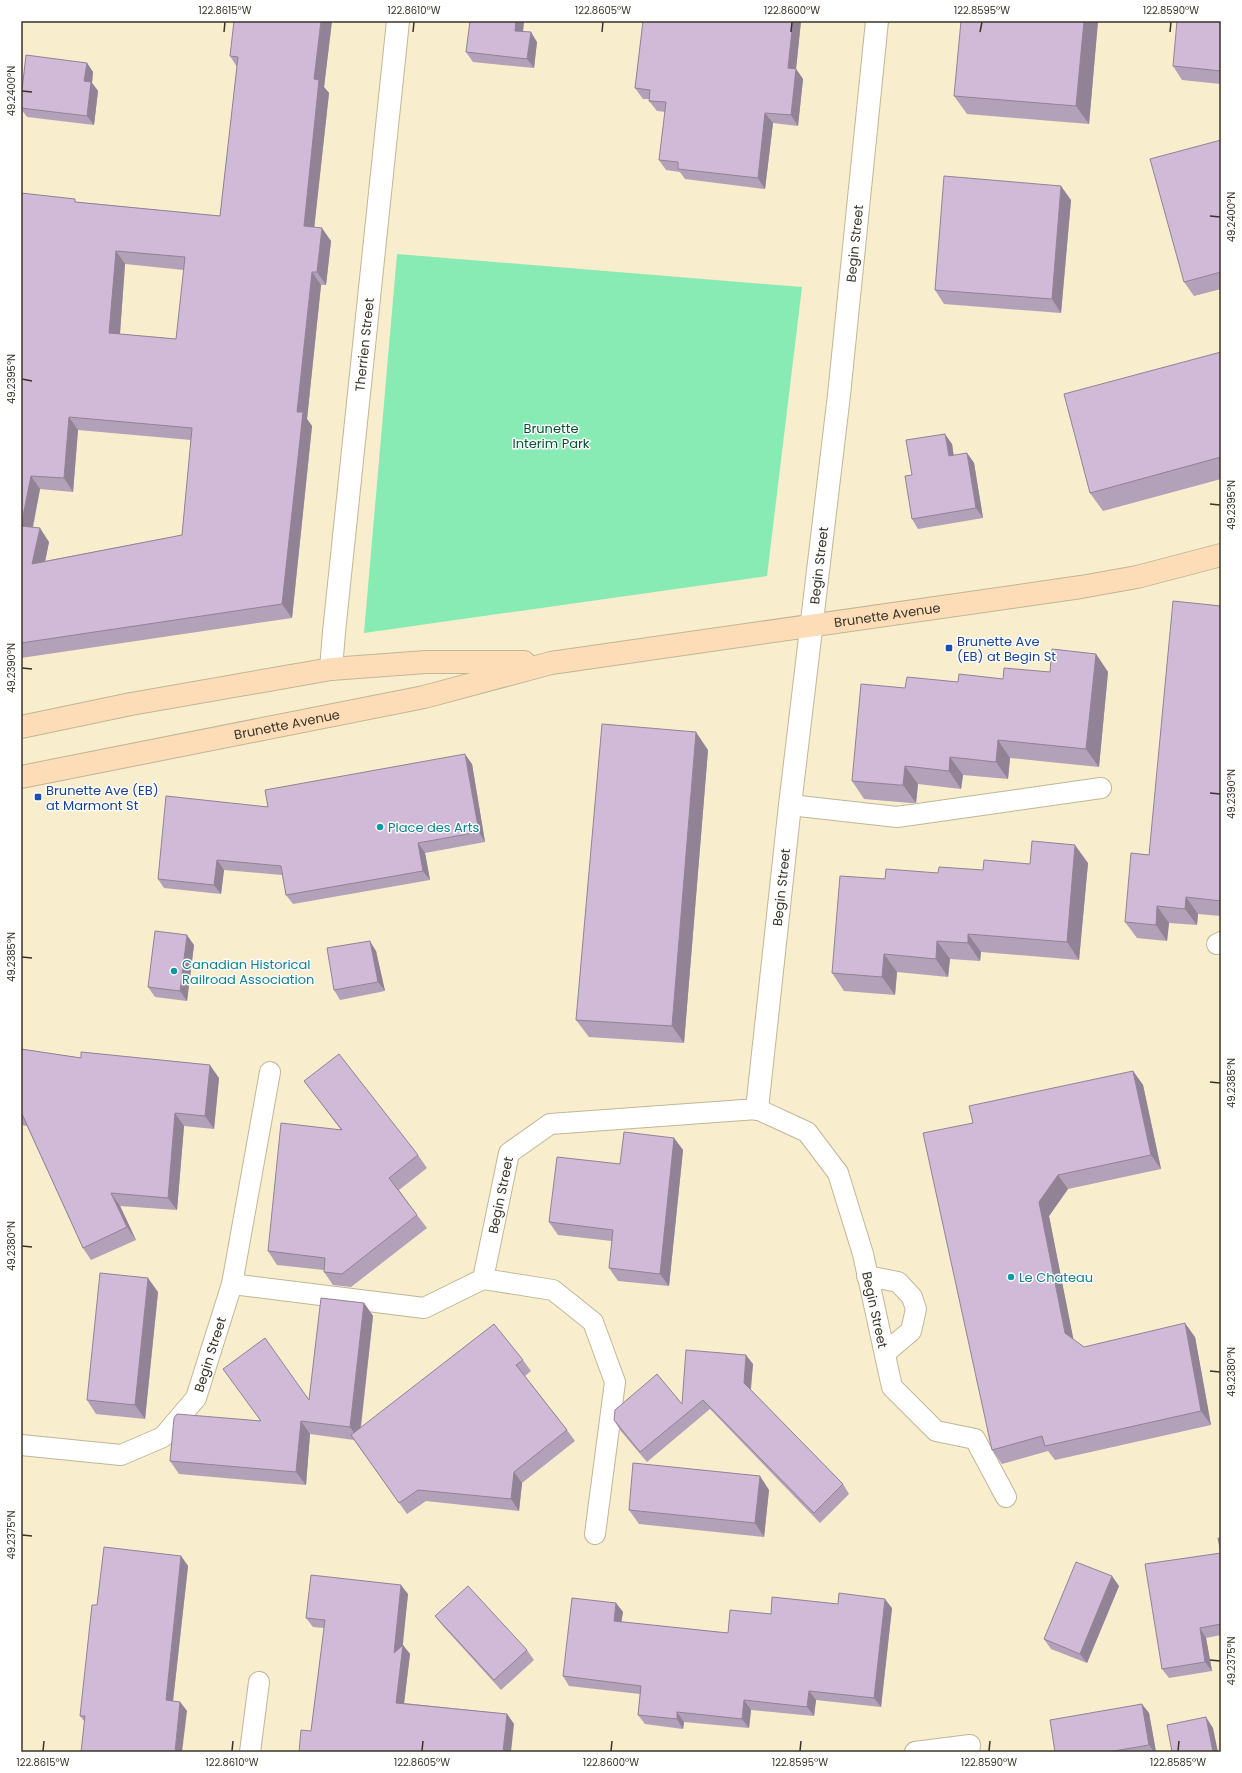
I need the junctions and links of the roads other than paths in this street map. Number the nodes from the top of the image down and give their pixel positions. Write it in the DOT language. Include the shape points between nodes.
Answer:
graph roads {
  1 [pos="398,21"];
  2 [pos="877,21"];
  3 [pos="1221,555"];
  4 [pos="811,625"];
  5 [pos="551,663"];
  6 [pos="331,669"];
  7 [pos="21,727"];
  8 [pos="21,777"];
  9 [pos="1101,788"];
  10 [pos="790,805"];
  11 [pos="270,1072"];
  12 [pos="757,1110"];
  13 [pos="868,1276"];
  14 [pos="483,1279"];
  15 [pos="232,1284"];
  16 [pos="885,1353"];
  17 [pos="21,1445"];
  18 [pos="1006,1497"];
  19 [pos="595,1534"];
  20 [pos="259,1682"];
  21 [pos="250,1752"];
  22 [pos="915,1752"];
  23 [pos="969,1752"];
  1 -- 6 [label="street, Therrien Street"];
  2 -- 4 [label="street, Begin Street" via="839,395"];
  3 -- 4 [label="main road, Brunette Avenue" via="1185,566 1109,582"];
  4 -- 5 [label="main road, Brunette Avenue"];
  4 -- 10 [label="street, Begin Street"];
  5 -- 6 [label="main road, Brunette Avenue" via="426,662"];
  5 -- 8 [label="main road, Brunette Avenue" via="424,697"];
  6 -- 7 [label="main road, Brunette Avenue" via="131,704"];
  9 -- 10 [label="lane" via="897,817"];
  10 -- 12 [label="street, Begin Street"];
  11 -- 15 [label="lane, Begin Street"];
  12 -- 13 [label="lane, Begin Street" via="807,1132 838,1173"];
  12 -- 14 [label="lane, Begin Street" via="550,1124 509,1153"];
  13 -- 16 [label="lane, Begin Street"];
  13 -- 16 [label="lane" via="898,1282 912,1297 916,1309 910,1331"];
  14 -- 15 [label="lane" via="424,1308"];
  14 -- 19 [label="lane" via="553,1290 593,1322 615,1382"];
  15 -- 17 [label="lane, Begin Street" via="196,1398 163,1437 121,1455"];
  16 -- 18 [label="lane, Begin Street" via="892,1387 936,1431 975,1438"];
  20 -- 21 [label="lane"];
  22 -- 23 [label="lane" via="970,1745"];
}
